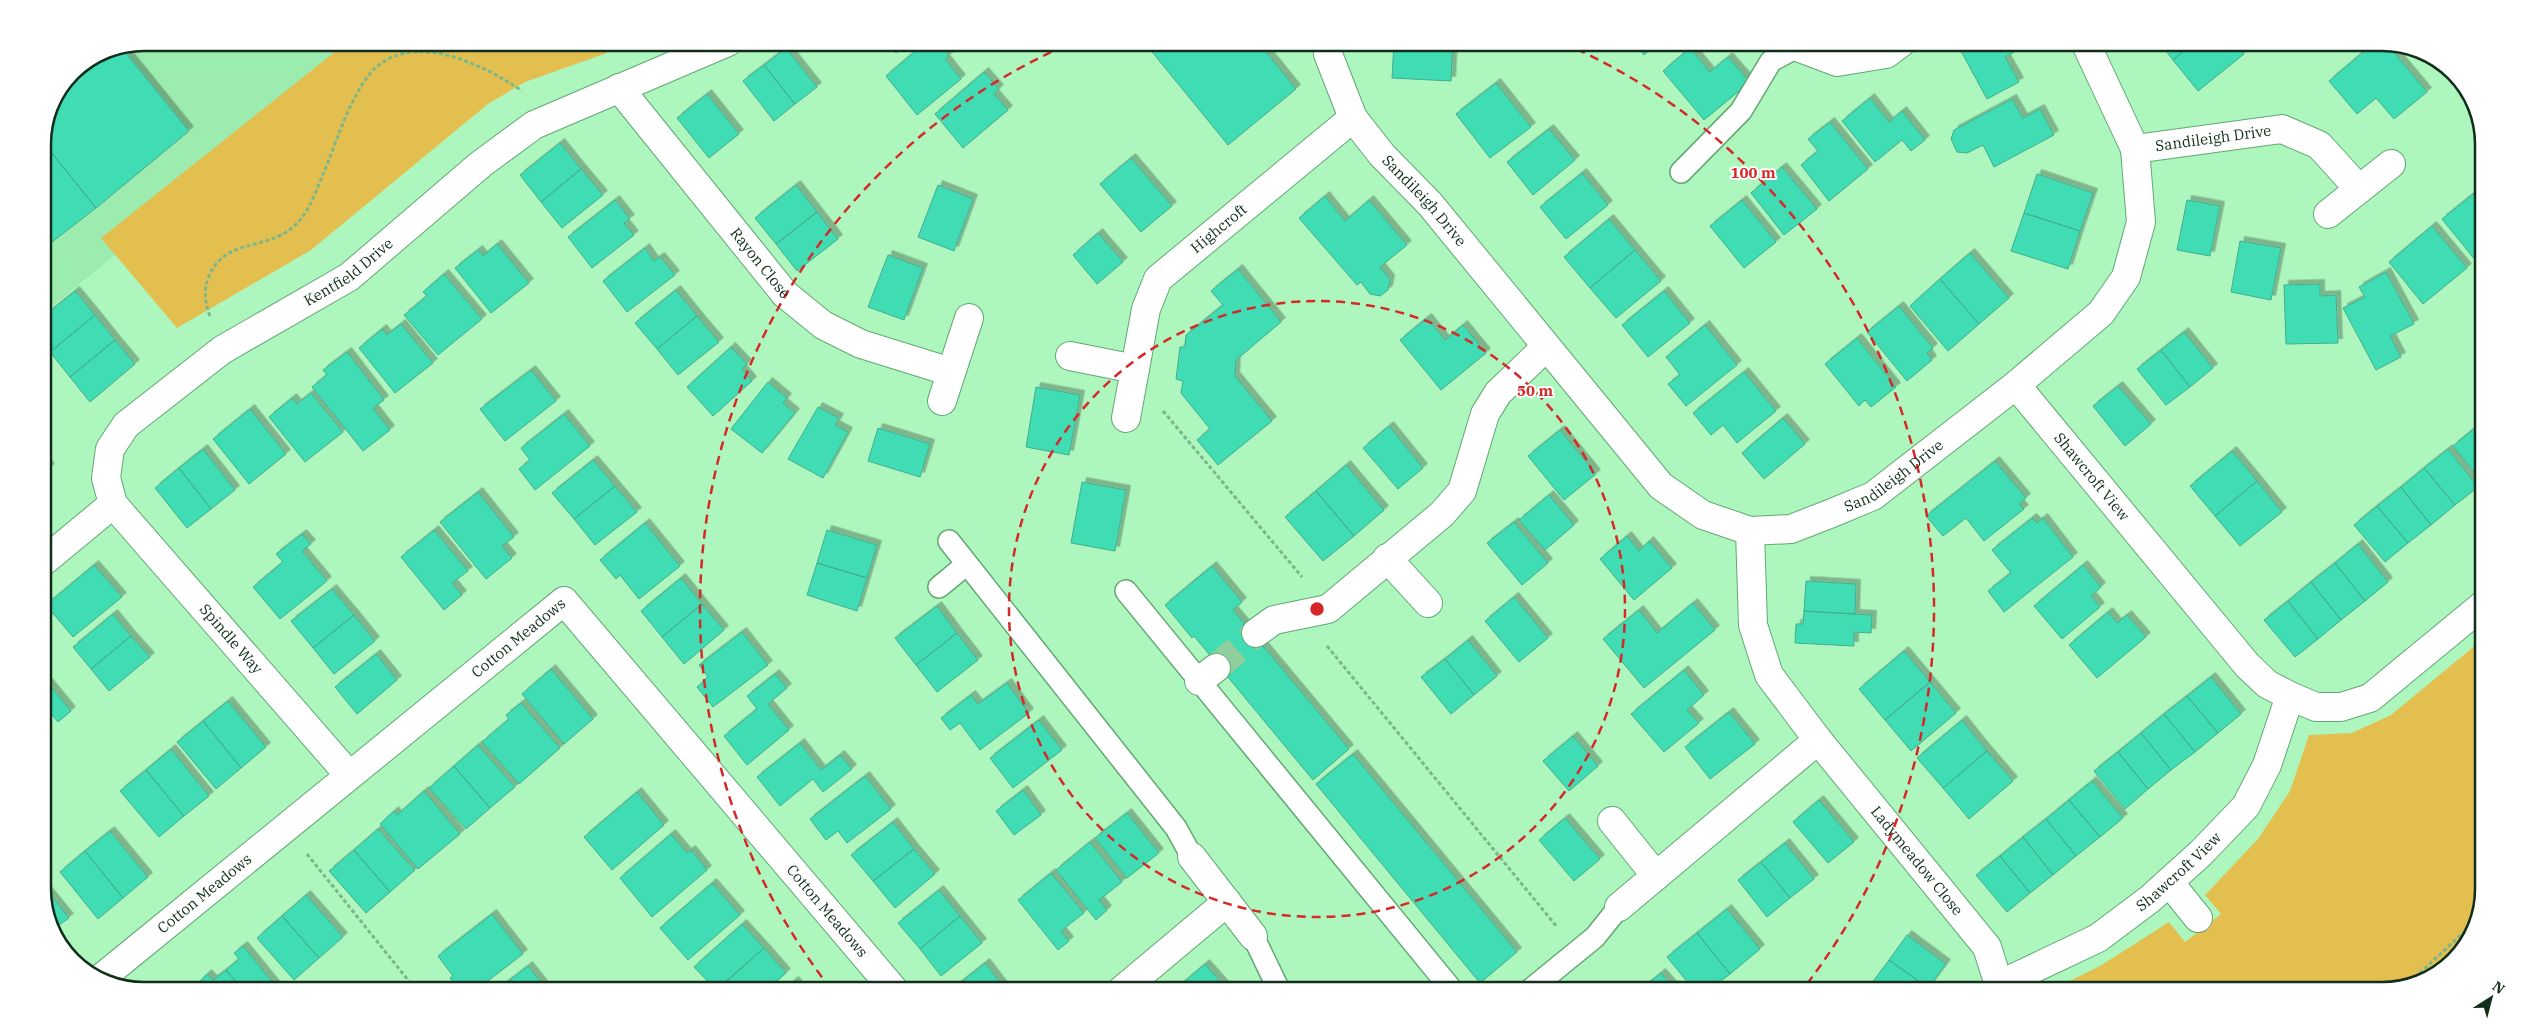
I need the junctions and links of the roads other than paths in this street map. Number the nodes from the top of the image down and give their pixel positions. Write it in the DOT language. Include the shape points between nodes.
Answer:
graph roads {
  1 [pos="711,51"];
  2 [pos="1328,51"];
  3 [pos="1786,51"];
  4 [pos="1810,51"];
  5 [pos="1890,51"];
  6 [pos="2089,51"];
  7 [pos="618,88"];
  8 [pos="1353,118"];
  9 [pos="2135,149"];
  10 [pos="2391,164"];
  11 [pos="1682,172"];
  12 [pos="2359,189"];
  13 [pos="2328,214"];
  14 [pos="969,318"];
  15 [pos="1546,347"];
  16 [pos="1070,356"];
  17 [pos="951,372"];
  18 [pos="1134,373"];
  19 [pos="2016,385"];
  20 [pos="942,402"];
  21 [pos="1126,418"];
  22 [pos="113,504"];
  23 [pos="1750,531"];
  24 [pos="949,541"];
  25 [pos="51,555"];
  26 [pos="1387,558"];
  27 [pos="967,564"];
  28 [pos="939,587"];
  29 [pos="1126,592"];
  30 [pos="1428,603"];
  31 [pos="2475,612"];
  32 [pos="1256,633"];
  33 [pos="2290,696"];
  34 [pos="1818,740"];
  35 [pos="349,775"];
  36 [pos="1612,821"];
  37 [pos="1192,857"];
  38 [pos="1656,876"];
  39 [pos="2169,882"];
  40 [pos="1227,902"];
  41 [pos="1619,907"];
  42 [pos="2198,918"];
  43 [pos="1253,936"];
  44 [pos="107,974"];
  45 [pos="887,982"];
  46 [pos="1132,982"];
  47 [pos="1276,982"];
  48 [pos="1446,982"];
  49 [pos="1540,982"];
  50 [pos="1997,982"];
  51 [pos="2011,982"];
  1 -- 7 [label="street, Kentfield Drive"];
  2 -- 8 [label="street, Sandileigh Drive"];
  3 -- 11 [label="lane" via="1771,61 1741,111"];
  4 -- 5 [label="street" via="1838,62"];
  6 -- 9 [label="street, Sandileigh Drive"];
  7 -- 17 [label="street, Rayon Close" via="785,294 823,325 861,344"];
  7 -- 22 [label="street, Kentfield Drive" via="534,125 481,164 349,277 222,350 126,425 110,449 106,478"];
  8 -- 15 [label="street, Sandileigh Drive" via="1382,155 1430,204"];
  8 -- 18 [label="street, Highcroft" via="1158,280 1146,309"];
  9 -- 12 [label="street, Sandileigh Drive" via="2282,129 2319,145"];
  9 -- 19 [label="street, Sandileigh Drive" via="2141,222 2126,277 2101,313"];
  10 -- 12 [label="street"];
  12 -- 13 [label="street"];
  14 -- 17 [label="street"];
  15 -- 23 [label="street, Sandileigh Drive" via="1661,486 1703,515"];
  15 -- 26 [label="street" via="1498,393 1486,414 1462,491 1442,514"];
  16 -- 18 [label="street"];
  17 -- 20 [label="street"];
  18 -- 21 [label="street, Highcroft"];
  19 -- 23 [label="street, Sandileigh Drive" via="1873,496 1791,529"];
  19 -- 33 [label="street, Shawcroft View" via="2247,665 2267,684"];
  22 -- 25 [label="street"];
  22 -- 35 [label="street, Spindle Way"];
  23 -- 34 [label="street, Ladymeadow Close" via="1753,625 1769,675"];
  24 -- 27 [label="lane"];
  26 -- 30 [label="street"];
  26 -- 32 [label="street" via="1328,608 1274,620"];
  27 -- 28 [label="lane"];
  27 -- 37 [label="lane" via="1176,828"];
  29 -- 48 [label="lane" via="1208,674"];
  31 -- 33 [label="street, Shawcroft View" via="2370,698 2341,707 2316,707"];
  33 -- 39 [label="street, Shawcroft View" via="2267,766 2246,806"];
  34 -- 38 [label="street"];
  34 -- 50 [label="street, Ladymeadow Close" via="1987,947"];
  35 -- 44 [label="street, Cotton Meadows"];
  35 -- 45 [label="street, Cotton Meadows" via="564,601"];
  36 -- 38 [label="street"];
  37 -- 40 [label="street"];
  38 -- 41 [label="street"];
  39 -- 42 [label="street"];
  39 -- 51 [label="street, Shawcroft View" via="2098,938"];
  40 -- 43 [label="street"];
  40 -- 46 [label="street"];
  41 -- 49 [label="lane" via="1595,937"];
  43 -- 47 [label="lane"];
}
